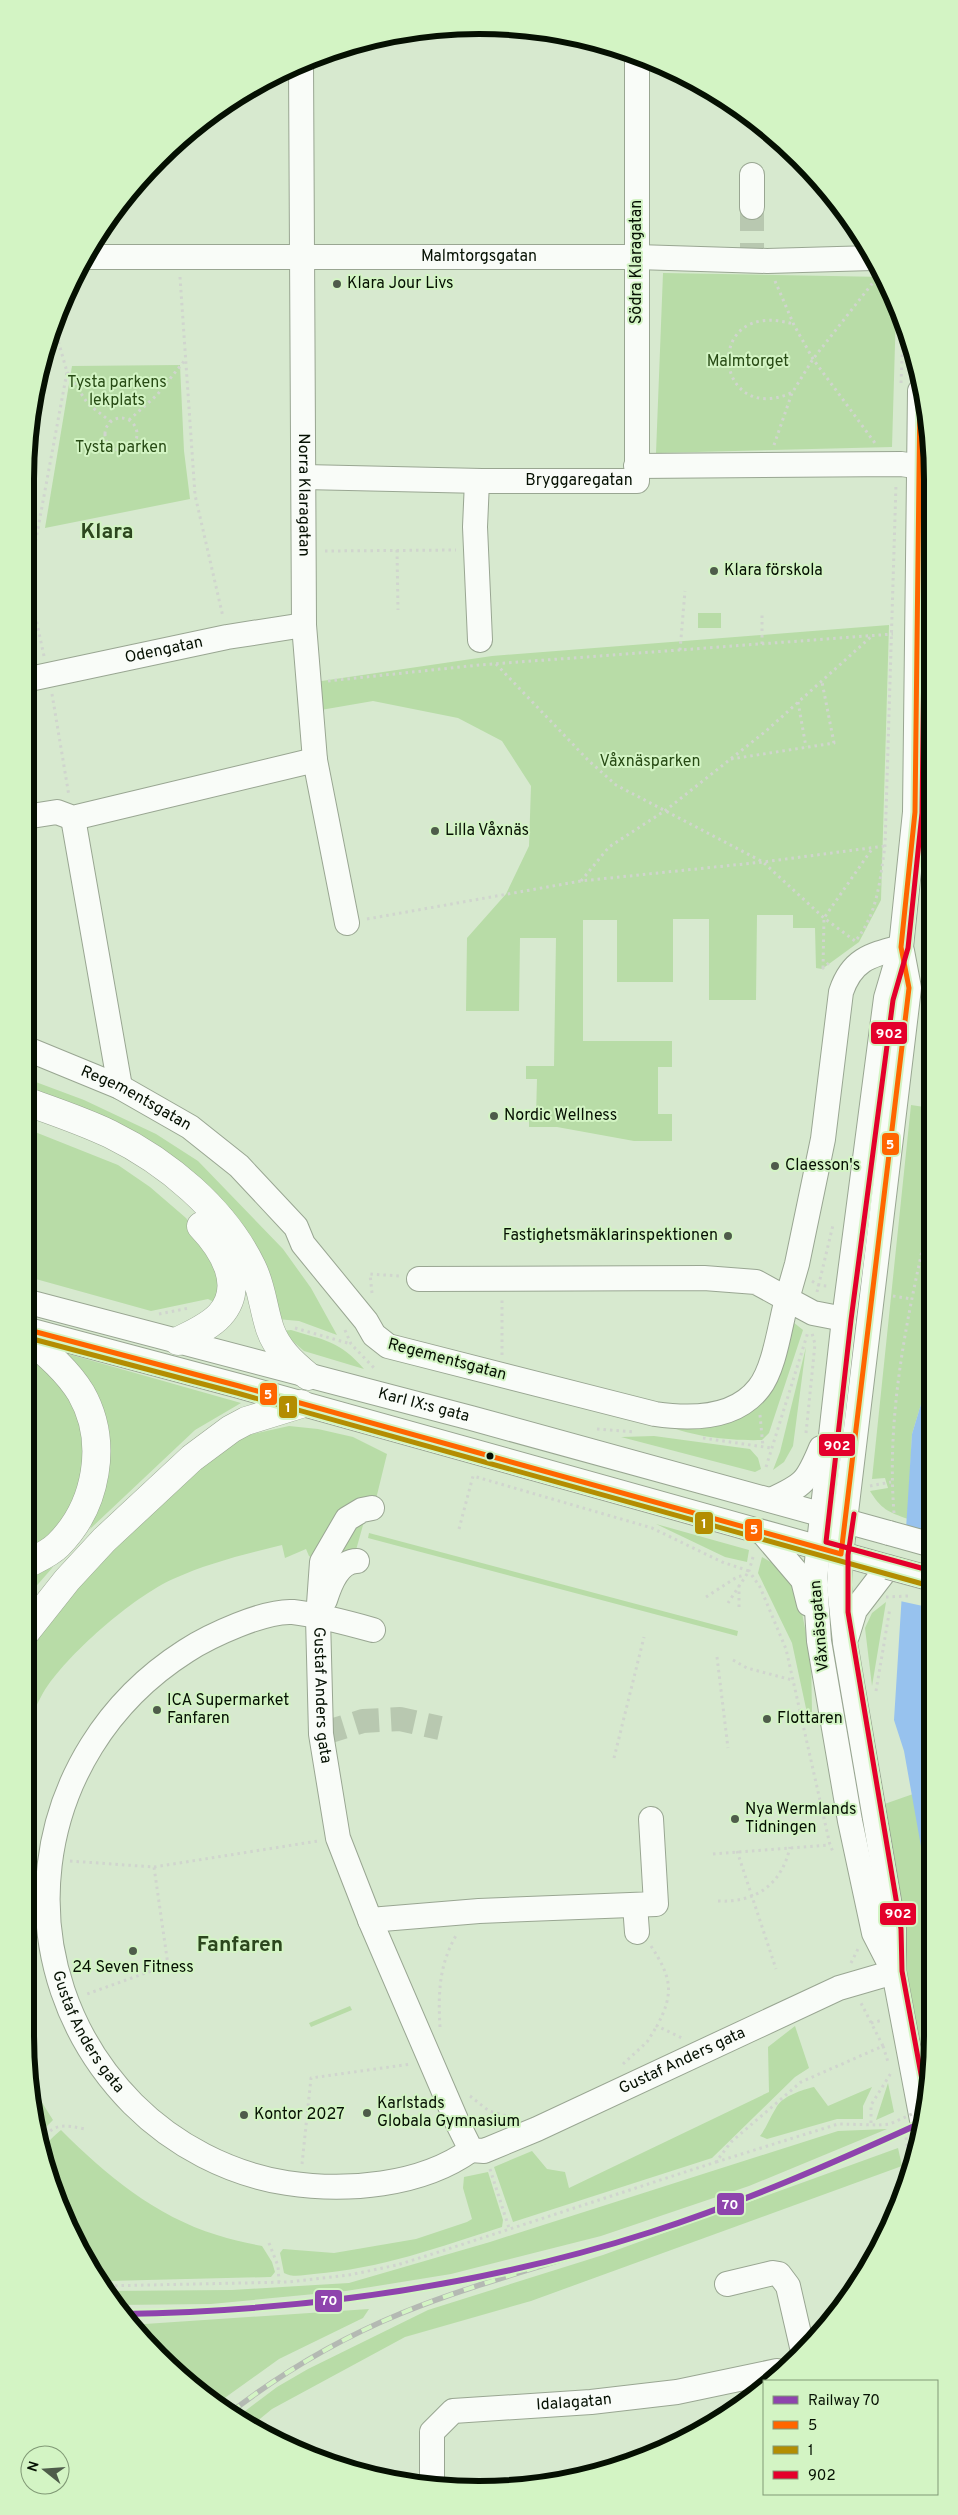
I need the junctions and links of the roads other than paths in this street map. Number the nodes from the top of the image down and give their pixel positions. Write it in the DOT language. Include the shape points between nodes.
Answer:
graph roads {
  1 [pos="637,63"];
  2 [pos="301,72"];
  3 [pos="752,175"];
  4 [pos="752,207"];
  5 [pos="301,256"];
  6 [pos="93,257"];
  7 [pos="637,257"];
  8 [pos="870,265"];
  9 [pos="910,391"];
  10 [pos="923,464"];
  11 [pos="636,466"];
  12 [pos="924,467"];
  13 [pos="924,473"];
  14 [pos="304,477"];
  15 [pos="477,481"];
  16 [pos="304,625"];
  17 [pos="480,640"];
  18 [pos="34,678"];
  19 [pos="315,760"];
  20 [pos="34,816"];
  21 [pos="73,818"];
  22 [pos="347,922"];
  23 [pos="901,947"];
  24 [pos="34,1052"];
  25 [pos="120,1087"];
  26 [pos="34,1104"];
  27 [pos="34,1123"];
  28 [pos="419,1278"];
  29 [pos="787,1299"];
  30 [pos="34,1302"];
  31 [pos="844,1319"];
  32 [pos="34,1331"];
  33 [pos="178,1341"];
  34 [pos="34,1343"];
  35 [pos="308,1376"];
  36 [pos="301,1404"];
  37 [pos="832,1420"];
  38 [pos="771,1500"];
  39 [pos="372,1508"];
  40 [pos="821,1514"];
  41 [pos="846,1521"];
  42 [pos="763,1533"];
  43 [pos="924,1542"];
  44 [pos="818,1548"];
  45 [pos="840,1554"];
  46 [pos="34,1559"];
  47 [pos="357,1560"];
  48 [pos="888,1567"];
  49 [pos="924,1577"];
  50 [pos="318,1618"];
  51 [pos="34,1622"];
  52 [pos="373,1630"];
  53 [pos="819,1641"];
  54 [pos="845,1643"];
  55 [pos="651,1819"];
  56 [pos="635,1905"];
  57 [pos="370,1920"];
  58 [pos="637,1932"];
  59 [pos="894,1972"];
  60 [pos="919,2103"];
  61 [pos="478,2150"];
  62 [pos="727,2284"];
  63 [pos="801,2343"];
  64 [pos="773,2371"];
  65 [pos="432,2478"];
  1 -- 7 [label="street, Södra Klaragatan"];
  2 -- 5 [label="street, Norra Klaragatan"];
  3 -- 4 [label="street"];
  5 -- 6 [label="street, Malmtorgsgatan"];
  5 -- 7 [label="street, Malmtorgsgatan"];
  5 -- 14 [label="street, Norra Klaragatan"];
  7 -- 8 [label="street, Malmtorgsgatan" via="757,256"];
  7 -- 11 [label="street, Södra Klaragatan"];
  9 -- 10 [label="street, Våxnäsgatan"];
  11 -- 12 [label="street, Bryggaregatan" via="896,464"];
  11 -- 15 [label="street, Bryggaregatan" via="637,481"];
  13 -- 23 [label="street, Våxnäsgatan" via="913,845"];
  14 -- 15 [label="street, Bryggaregatan"];
  14 -- 16 [label="street, Norra Klaragatan"];
  15 -- 17 [label="street"];
  16 -- 18 [label="street, Odengatan" via="227,637"];
  16 -- 19 [label="street, Norra Klaragatan"];
  19 -- 21 [label="street"];
  19 -- 22 [label="street, Norra Klaragatan"];
  20 -- 21 [label="street" via="57,812"];
  21 -- 25 [label="street"];
  23 -- 29 [label="street, Regementsgatan" via="874,954 857,963 845,979 823,1139"];
  23 -- 31 [label="street, Våxnäsgatan" via="886,998"];
  23 -- 41 [label="street, Våxnäsgatan" via="909,988"];
  24 -- 25 [label="street, Regementsgatan"];
  25 -- 29 [label="street, Regementsgatan" via="190,1127 239,1166 296,1227 303,1244 371,1319 388,1346 655,1414 703,1417 743,1402 759,1389 768,1371"];
  26 -- 35 [label="highway" via="110,1134 153,1159 202,1200 242,1247 259,1286 275,1340"];
  27 -- 33 [label="highway" via="81,1141 132,1166 182,1206 219,1247 232,1278 227,1305 208,1325"];
  28 -- 29 [label="street" via="704,1278 746,1281 765,1286"];
  29 -- 31 [label="street" via="813,1313"];
  30 -- 33 [label="street, Karl IX:s gata"];
  31 -- 37 [label="street, Våxnäsgatan"];
  32 -- 36 [label="street, Karl IX:s gata"];
  33 -- 35 [label="street, Karl IX:s gata"];
  34 -- 46 [label="highway" via="50,1356 80,1392 92,1419 97,1457 87,1505 73,1528 56,1546"];
  35 -- 38 [label="street, Karl IX:s gata"];
  36 -- 42 [label="street, Karl IX:s gata"];
  36 -- 51 [label="highway" via="246,1421 192,1458 104,1540"];
  37 -- 38 [label="street" via="810,1475 797,1488"];
  37 -- 40 [label="street, Våxnäsgatan"];
  38 -- 40 [label="street, Karl IX:s gata"];
  39 -- 50 [label="street" via="347,1519 322,1562"];
  40 -- 41 [label="street, Karl IX:s gata"];
  40 -- 44 [label="street, Våxnäsgatan"];
  41 -- 43 [label="street, Karl IX:s gata, bridge" via="892,1526"];
  41 -- 45 [label="street, Våxnäsgatan"];
  42 -- 44 [label="street, Karl IX:s gata"];
  42 -- 53 [label="street" via="803,1580"];
  44 -- 45 [label="street, Karl IX:s gata"];
  44 -- 53 [label="street, Våxnäsgatan" via="815,1578"];
  45 -- 48 [label="street, Karl IX:s gata"];
  45 -- 54 [label="street, Våxnäsgatan" via="839,1585"];
  47 -- 50 [label="street" via="345,1564 335,1576"];
  48 -- 49 [label="street, Karl IX:s gata, bridge"];
  48 -- 54 [label="street" via="855,1610"];
  50 -- 52 [label="street"];
  50 -- 57 [label="street, Gustaf Anders gata" via="321,1734 338,1838"];
  50 -- 61 [label="street, Gustaf Anders gata" via="291,1612 280,1614 229,1628 203,1640 145,1679 114,1712 87,1749 60,1811 46,1882 51,1950 65,2002 94,2058 123,2094 158,2126 217,2162 260,2177 300,2185 348,2186 397,2180"];
  53 -- 59 [label="street, Våxnäsgatan" via="848,1812 874,1933"];
  54 -- 59 [label="street, Våxnäsgatan" via="894,1930"];
  55 -- 56 [label="street" via="656,1904"];
  56 -- 57 [label="street" via="478,1911"];
  56 -- 58 [label="street"];
  57 -- 61 [label="street, Gustaf Anders gata" via="457,2122"];
  59 -- 60 [label="street, Våxnäsgatan"];
  59 -- 61 [label="street, Gustaf Anders gata" via="850,1972 839,1988 751,2031"];
  62 -- 63 [label="street" via="779,2274 788,2286"];
  64 -- 65 [label="street, Idalagatan" via="677,2392 591,2402 453,2411 432,2432"];
}
